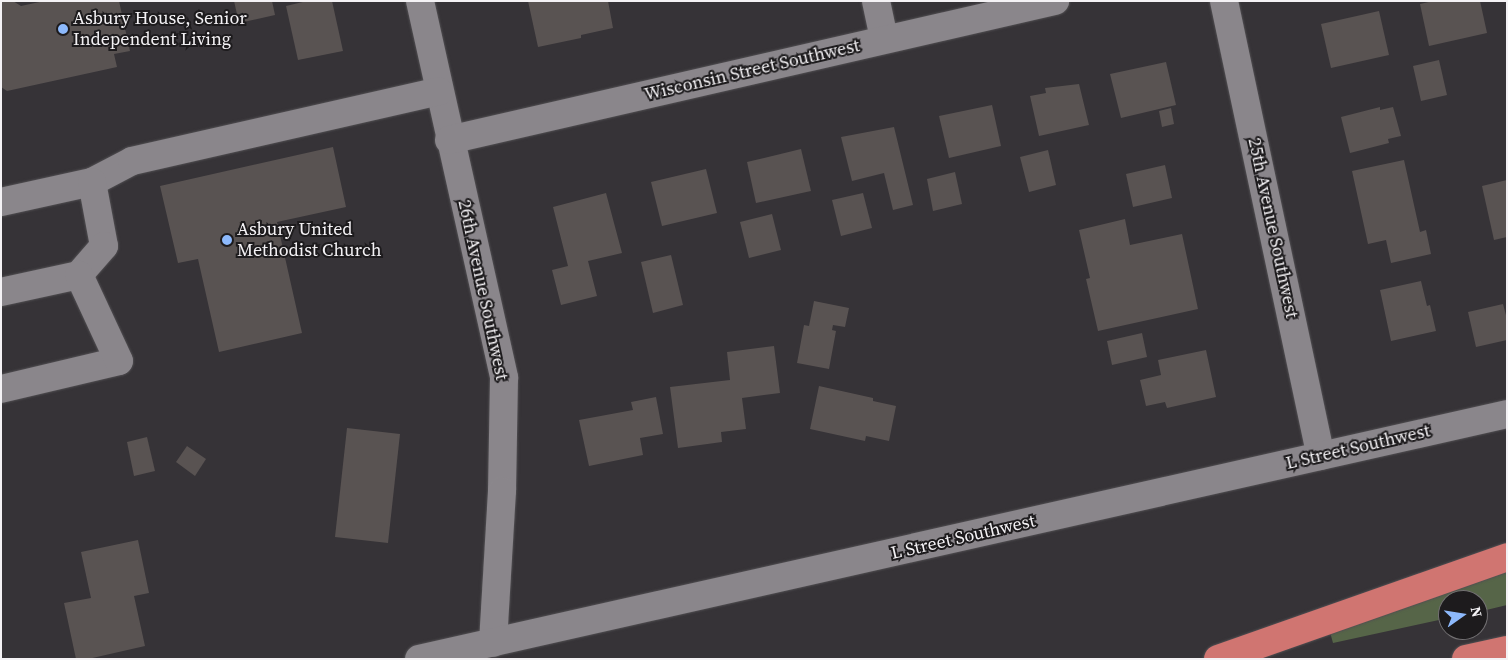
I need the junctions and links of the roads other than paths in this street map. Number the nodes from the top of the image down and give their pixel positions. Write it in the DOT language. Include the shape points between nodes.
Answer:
graph roads {
  1 [pos="420,1"];
  2 [pos="876,1"];
  3 [pos="1055,1"];
  4 [pos="1224,1"];
  5 [pos="884,39"];
  6 [pos="439,90"];
  7 [pos="449,140"];
  8 [pos="92,182"];
  9 [pos="1,202"];
  10 [pos="79,275"];
  11 [pos="1,292"];
  12 [pos="1,389"];
  13 [pos="1507,414"];
  14 [pos="1321,456"];
  15 [pos="1507,557"];
  16 [pos="493,643"];
  17 [pos="1507,650"];
  18 [pos="418,659"];
  19 [pos="1218,659"];
  20 [pos="1466,659"];
  1 -- 6 [label="street, 26th Avenue Southwest"];
  2 -- 5 [label="street"];
  3 -- 5 [label="street, Wisconsin Street Southwest"];
  4 -- 14 [label="street, 25th Avenue Southwest"];
  5 -- 7 [label="street, Wisconsin Street Southwest"];
  6 -- 7 [label="street, 26th Avenue Southwest"];
  6 -- 8 [label="street" via="132,161"];
  7 -- 16 [label="street, 26th Avenue Southwest" via="504,378 502,491"];
  8 -- 9 [label="street"];
  8 -- 10 [label="street" via="104,246"];
  10 -- 11 [label="street"];
  10 -- 12 [label="street" via="119,361"];
  13 -- 14 [label="street, L Street Southwest"];
  14 -- 16 [label="street, L Street Southwest"];
  15 -- 19 [label="highway"];
  16 -- 18 [label="street, L Street Southwest"];
  17 -- 20 [label="highway"];
}
